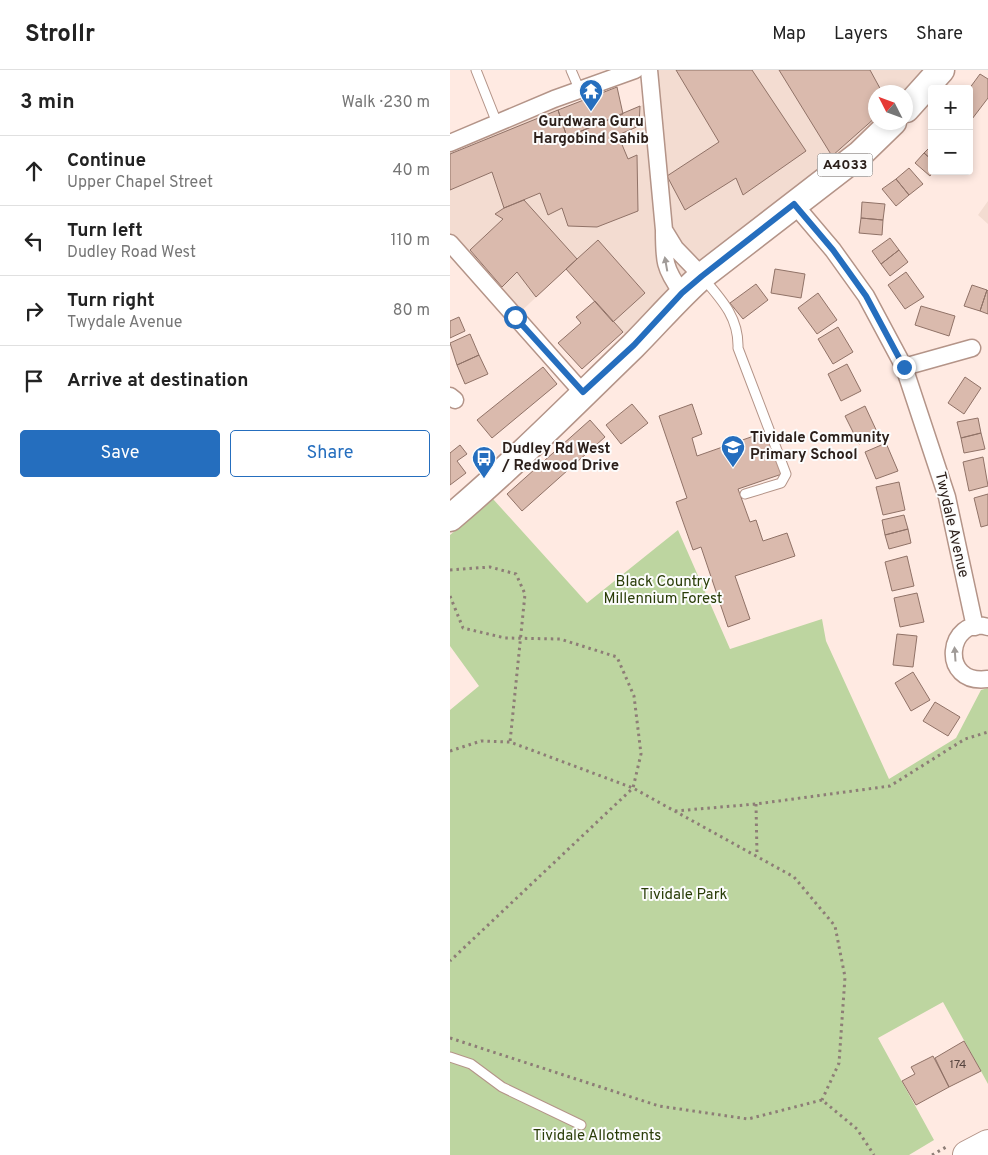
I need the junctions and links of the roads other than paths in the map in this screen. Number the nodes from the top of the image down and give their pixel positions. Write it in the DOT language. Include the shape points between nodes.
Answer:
graph roads {
  1 [pos="476,70"];
  2 [pos="571,70"];
  3 [pos="635,70"];
  4 [pos="650,70"];
  5 [pos="941,70"];
  6 [pos="580,91"];
  7 [pos="913,101"];
  8 [pos="497,123"];
  9 [pos="885,130"];
  10 [pos="450,143"];
  11 [pos="794,204"];
  12 [pos="664,230"];
  13 [pos="450,242"];
  14 [pos="702,276"];
  15 [pos="682,293"];
  16 [pos="972,348"];
  17 [pos="904,367"];
  18 [pos="583,392"];
  19 [pos="745,494"];
  20 [pos="450,518"];
  21 [pos="981,627"];
  22 [pos="988,679"];
  23 [pos="450,1057"];
  24 [pos="580,1125"];
  25 [pos="988,1144"];
  26 [pos="967,1155"];
  1 -- 8 [label="lane"];
  2 -- 6 [label="lane"];
  3 -- 6 [label="street"];
  4 -- 12 [label="street"];
  5 -- 7 [label="main road"];
  6 -- 8 [label="street"];
  8 -- 10 [label="street"];
  9 -- 11 [label="main road, A4033" via="860,154"];
  11 -- 14 [label="main road, A4033"];
  11 -- 17 [label="street, Twydale Avenue" via="866,296"];
  12 -- 14 [label="street" via="675,248"];
  15 -- 12 [label="street, one-way" via="667,272"];
  13 -- 18 [label="street"];
  14 -- 15 [label="main road, A4033"];
  14 -- 19 [label="lane" via="725,304 738,332 738,348 786,474 782,483"];
  15 -- 18 [label="main road, A4033" via="634,345"];
  16 -- 17 [label="street"];
  17 -- 21 [label="street, Twydale Avenue" via="947,497"];
  18 -- 20 [label="main road, A4033"];
  22 -- 21 [label="street, Twydale Avenue, one-way" via="963,674 954,660 955,642 966,630"];
  23 -- 24 [label="lane" via="471,1064 502,1087"];
  25 -- 26 [label="highway"];
}
